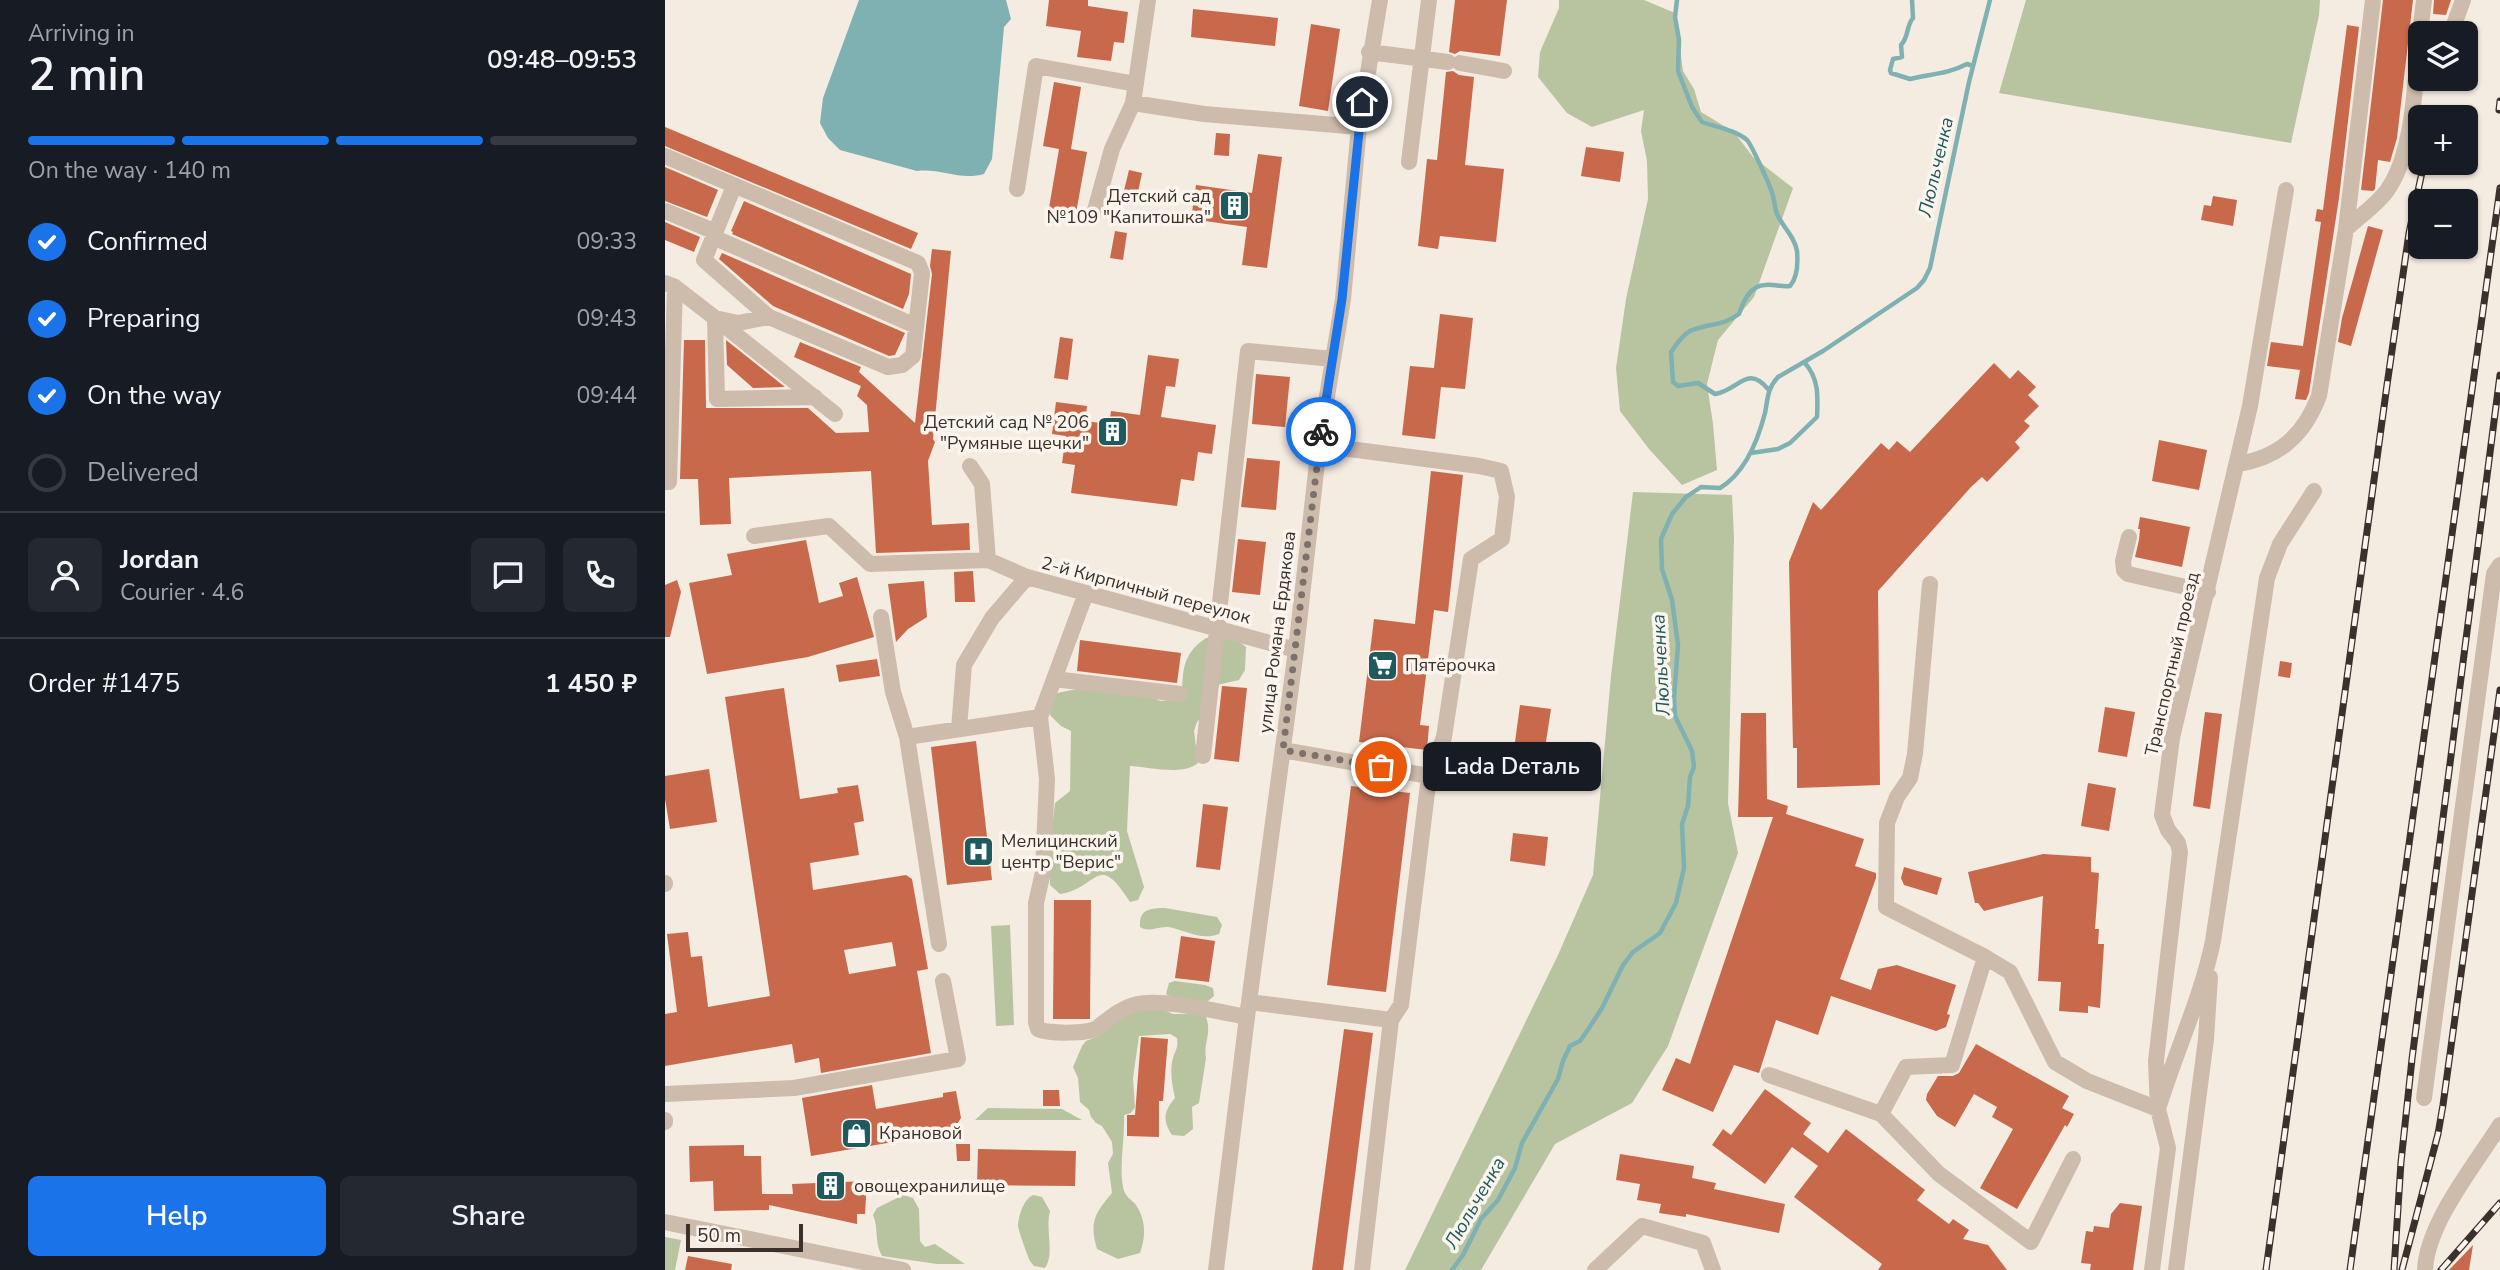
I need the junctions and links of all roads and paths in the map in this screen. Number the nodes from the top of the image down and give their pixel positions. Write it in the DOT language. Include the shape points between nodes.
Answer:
graph roads {
  1 [pos="1148,0"];
  2 [pos="1380,0"];
  3 [pos="1429,0"];
  4 [pos="2373,0"];
  5 [pos="2424,0"];
  6 [pos="2463,0"];
  7 [pos="2422,21"];
  8 [pos="2455,21"];
  9 [pos="1369,52"];
  10 [pos="1422,57"];
  11 [pos="1504,71"];
  12 [pos="1136,85"];
  13 [pos="2415,91"];
  14 [pos="1133,103"];
  15 [pos="1359,127"];
  16 [pos="665,156"];
  17 [pos="1409,162"];
  18 [pos="734,186"];
  19 [pos="1017,189"];
  20 [pos="2286,190"];
  21 [pos="665,211"];
  22 [pos="1094,214"];
  23 [pos="2346,229"];
  24 [pos="715,234"];
  25 [pos="670,285"];
  26 [pos="715,317"];
  27 [pos="769,317"];
  28 [pos="916,326"];
  29 [pos="1333,359"];
  30 [pos="815,397"];
  31 [pos="835,414"];
  32 [pos="1319,445"];
  33 [pos="2238,464"];
  34 [pos="970,466"];
  35 [pos="665,482"];
  36 [pos="2314,491"];
  37 [pos="754,536"];
  38 [pos="2129,537"];
  39 [pos="988,560"];
  40 [pos="2500,565"];
  41 [pos="1027,577"];
  42 [pos="1930,584"];
  43 [pos="2208,592"];
  44 [pos="1086,593"];
  45 [pos="881,617"];
  46 [pos="1217,629"];
  47 [pos="1296,650"];
  48 [pos="1054,679"];
  49 [pos="1180,694"];
  50 [pos="1040,717"];
  51 [pos="959,729"];
  52 [pos="907,737"];
  53 [pos="1283,750"];
  54 [pos="1203,756"];
  55 [pos="1429,776"];
  56 [pos="2213,941"];
  57 [pos="939,944"];
  58 [pos="1985,957"];
  59 [pos="943,981"];
  60 [pos="1248,1009"];
  61 [pos="1391,1020"];
  62 [pos="1769,1075"];
  63 [pos="665,1094"];
  64 [pos="2424,1098"];
  65 [pos="2158,1109"];
  66 [pos="1881,1114"];
  67 [pos="2500,1125"];
  68 [pos="2073,1159"];
  69 [pos="666,1219"];
  70 [pos="903,1270"];
  71 [pos="1216,1270"];
  72 [pos="1361,1270"];
  73 [pos="1595,1270"];
  74 [pos="1713,1270"];
  75 [pos="2152,1270"];
  76 [pos="2176,1270"];
  77 [pos="2425,1270"];
  1 -- 12 [label="street"];
  2 -- 9 [label="street, улица Романа Ердякова"];
  3 -- 10 [label="street"];
  4 -- 23 [label="street"];
  5 -- 7 [label="street"];
  6 -- 8 [label="street"];
  9 -- 10 [label="street"];
  9 -- 15 [label="street, улица Романа Ердякова"];
  10 -- 11 [label="street"];
  10 -- 17 [label="street"];
  12 -- 14 [label="street"];
  12 -- 19 [label="street" via="1036,66"];
  13 -- 23 [label="street" via="2399,170 2379,200"];
  14 -- 15 [label="street"];
  14 -- 22 [label="street" via="1112,149"];
  15 -- 29 [label="street, улица Романа Ердякова"];
  16 -- 18 [label="street"];
  18 -- 24 [label="street"];
  18 -- 28 [label="street" via="918,263 922,273"];
  20 -- 33 [label="street, Транспортный проезд"];
  21 -- 24 [label="street"];
  23 -- 33 [label="street" via="2319,396 2310,419 2275,452"];
  24 -- 27 [label="street" via="704,260"];
  24 -- 28 [label="street"];
  25 -- 26 [label="street"];
  25 -- 35 [label="street" via="669,482"];
  26 -- 27 [label="street" via="738,323"];
  26 -- 30 [label="street"];
  26 -- 30 [label="street" via="716,398"];
  27 -- 28 [label="street" via="888,367 902,365 913,356"];
  29 -- 32 [label="street, улица Романа Ердякова"];
  29 -- 46 [label="street" via="1248,351"];
  30 -- 31 [label="street"];
  32 -- 47 [label="street, улица Романа Ердякова"];
  32 -- 55 [label="street" via="1500,471 1507,497 1502,539 1471,559 1444,737"];
  33 -- 43 [label="street, Транспортный проезд"];
  34 -- 39 [label="street" via="982,484"];
  36 -- 56 [label="street" via="2280,544 2267,578"];
  37 -- 39 [label="street" via="829,526 870,564"];
  38 -- 43 [label="street" via="2123,561 2128,574"];
  39 -- 41 [label="street, 2-й Кирпичный переулок"];
  40 -- 64 [label="street" via="2494,574"];
  41 -- 44 [label="street, 2-й Кирпичный переулок"];
  41 -- 51 [label="street" via="992,618 964,665"];
  42 -- 58 [label="street" via="1915,754 1910,778 1887,824 1886,907"];
  43 -- 65 [label="street, Транспортный проезд" via="2176,714 2162,802 2165,823 2180,852 2156,1061"];
  44 -- 46 [label="street, 2-й Кирпичный переулок"];
  44 -- 48 [label="street"];
  45 -- 52 [label="street" via="893,692"];
  46 -- 47 [label="street, 2-й Кирпичный переулок"];
  46 -- 54 [label="street"];
  47 -- 53 [label="street, улица Романа Ердякова"];
  48 -- 49 [label="street"];
  48 -- 50 [label="street"];
  50 -- 51 [label="street"];
  50 -- 60 [label="street" via="1047,779 1043,872 1036,903 1038,1029 1045,1033 1089,1031 1120,1010 1145,1002"];
  51 -- 52 [label="street"];
  52 -- 57 [label="street"];
  53 -- 55 [label="street"];
  53 -- 60 [label="street, улица Романа Ердякова"];
  55 -- 61 [label="street" via="1401,1005"];
  56 -- 65 [label="street" via="2203,983"];
  56 -- 76 [label="street" via="2206,1039"];
  58 -- 65 [label="street" via="2010,972 2055,1062 2087,1081"];
  58 -- 66 [label="street" via="1952,1065 1906,1067"];
  59 -- 63 [label="street" via="958,1059 794,1088"];
  60 -- 61 [label="street"];
  60 -- 71 [label="street, улица Романа Ердякова"];
  61 -- 72 [label="street"];
  62 -- 66 [label="street"];
  65 -- 75 [label="street, Транспортный проезд" via="2168,1147"];
  66 -- 68 [label="street" via="1939,1174 2031,1242"];
  67 -- 77 [label="street" via="2436,1227"];
  69 -- 70 [label="street"];
  73 -- 74 [label="street" via="1642,1226 1703,1243"];
}
